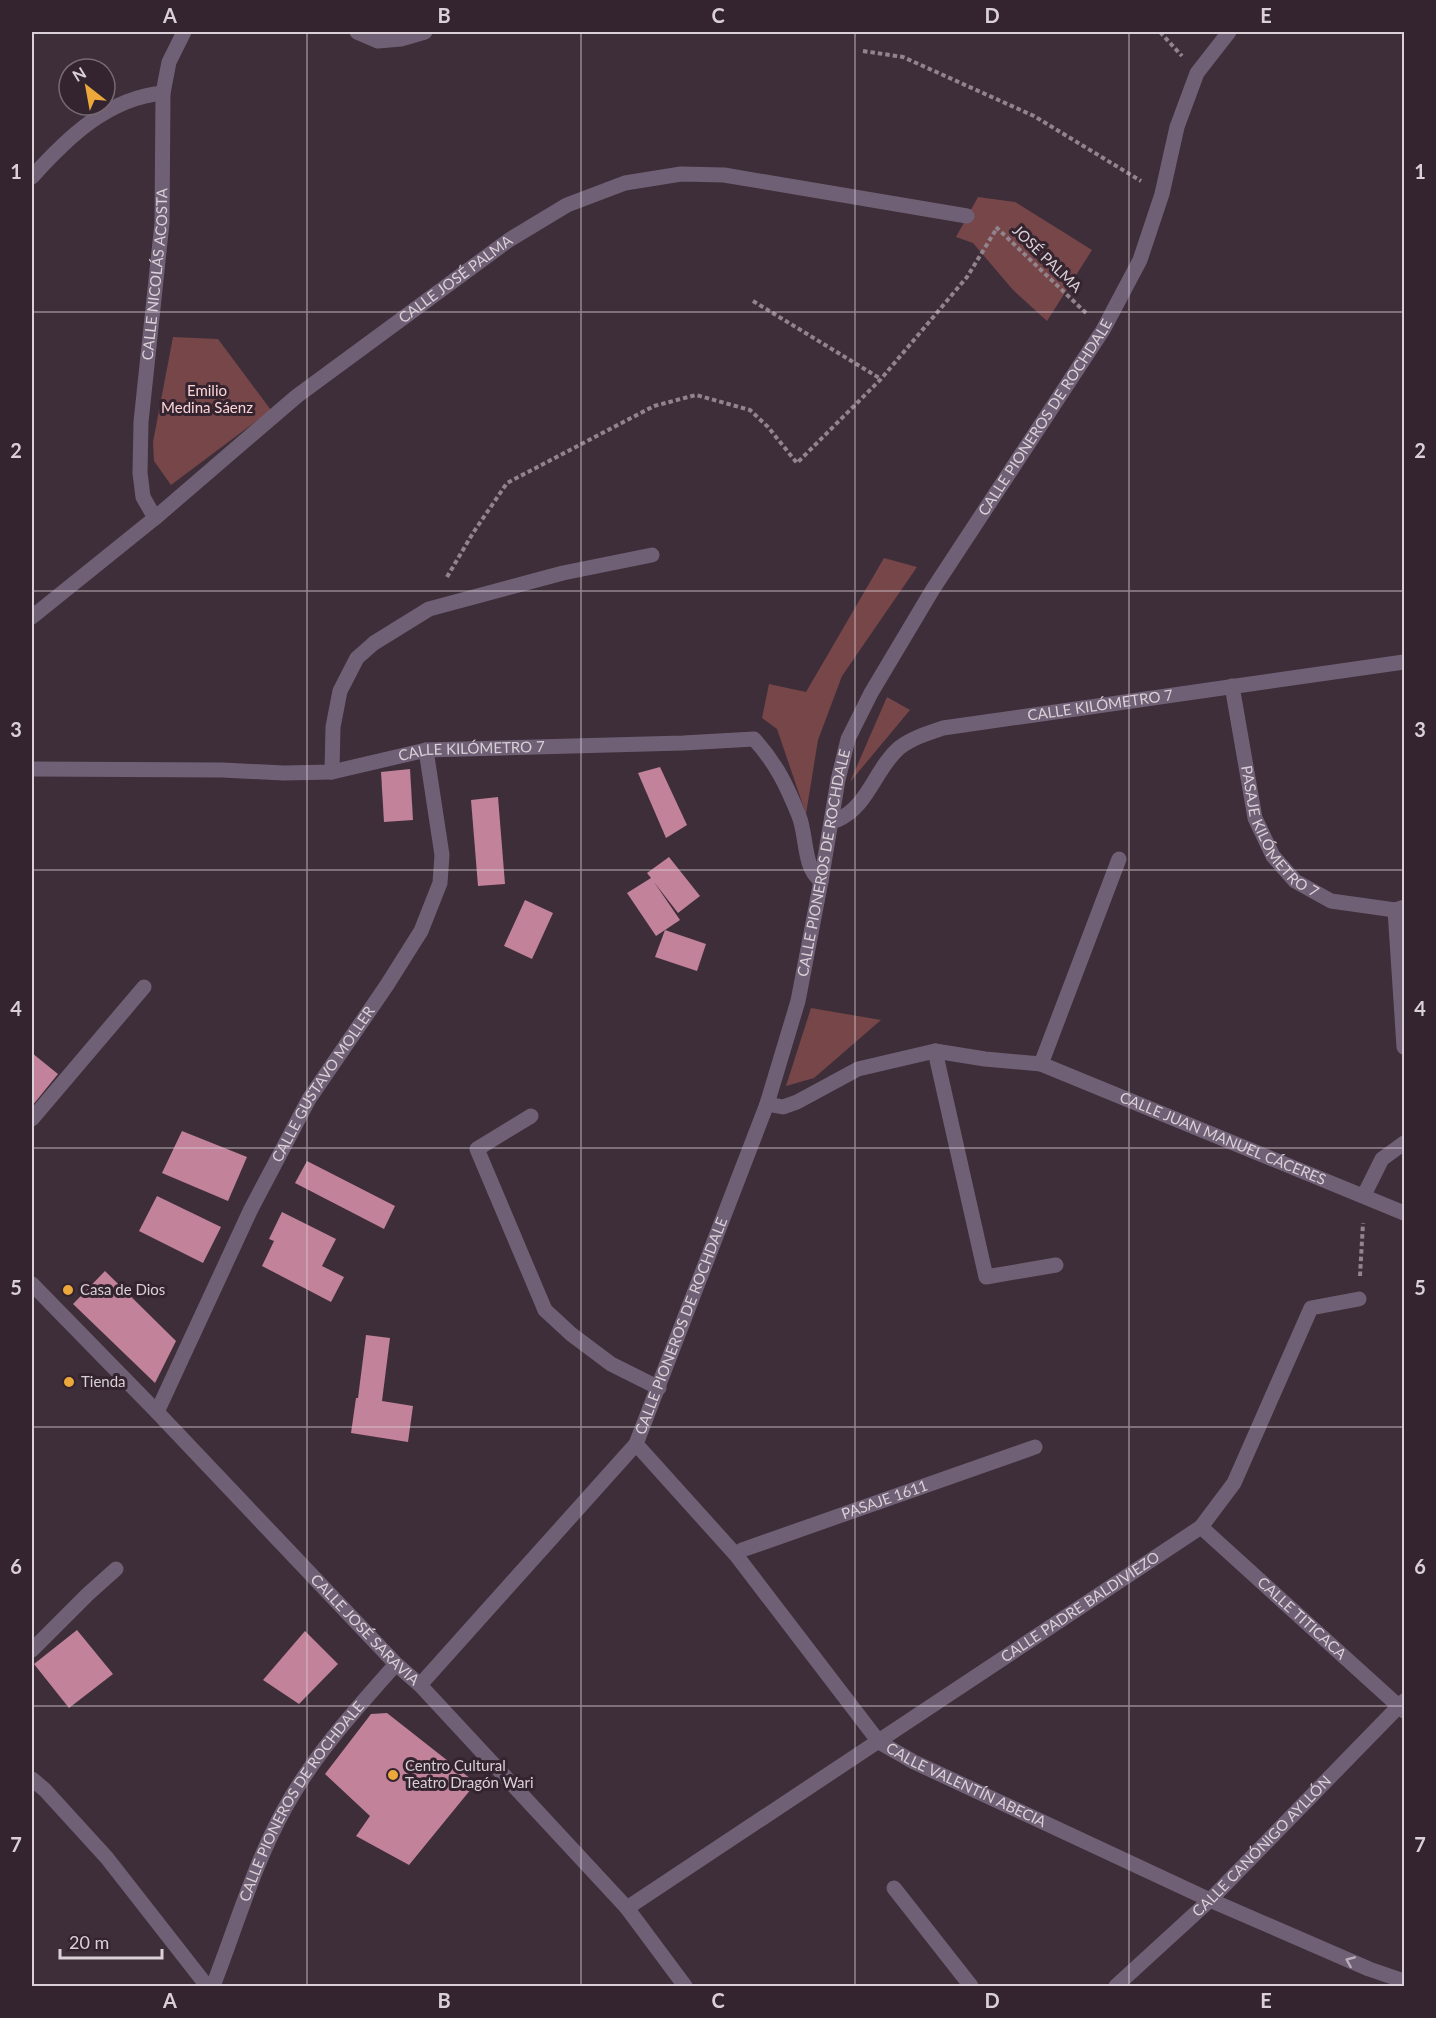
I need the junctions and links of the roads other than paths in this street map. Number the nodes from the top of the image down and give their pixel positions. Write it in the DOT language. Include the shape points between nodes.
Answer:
graph roads {
  1 [pos="184,32"];
  2 [pos="357,32"];
  3 [pos="425,32"];
  4 [pos="1229,32"];
  5 [pos="163,93"];
  6 [pos="32,177"];
  7 [pos="967,216"];
  8 [pos="155,518"];
  9 [pos="652,555"];
  10 [pos="32,617"];
  11 [pos="1404,662"];
  12 [pos="1232,686"];
  13 [pos="426,750"];
  14 [pos="32,769"];
  15 [pos="332,772"];
  16 [pos="832,818"];
  17 [pos="1119,859"];
  18 [pos="821,881"];
  19 [pos="1400,909"];
  20 [pos="144,987"];
  21 [pos="1404,1047"];
  22 [pos="934,1051"];
  23 [pos="1041,1064"];
  24 [pos="767,1104"];
  25 [pos="531,1116"];
  26 [pos="32,1119"];
  27 [pos="1404,1143"];
  28 [pos="1364,1196"];
  29 [pos="1404,1213"];
  30 [pos="1056,1265"];
  31 [pos="32,1284"];
  32 [pos="1359,1299"];
  33 [pos="659,1388"];
  34 [pos="157,1412"];
  35 [pos="636,1444"];
  36 [pos="1035,1447"];
  37 [pos="1201,1527"];
  38 [pos="736,1555"];
  39 [pos="116,1569"];
  40 [pos="32,1650"];
  41 [pos="396,1664"];
  42 [pos="420,1685"];
  43 [pos="1403,1706"];
  44 [pos="879,1742"];
  45 [pos="32,1779"];
  46 [pos="894,1888"];
  47 [pos="1210,1900"];
  48 [pos="627,1908"];
  49 [pos="1404,1982"];
  50 [pos="207,1986"];
  51 [pos="213,1986"];
  52 [pos="685,1986"];
  53 [pos="971,1986"];
  54 [pos="1116,1986"];
  1 -- 5 [label="street, CALLE NICOLÁS ACOSTA" via="168,62"];
  2 -- 3 [label="street" via="378,41"];
  4 -- 16 [label="street, CALLE PIONEROS DE ROCHDALE" via="1197,73 1177,127 1162,194 1140,260 1103,330 933,589 871,693 848,739"];
  5 -- 6 [label="street" via="131,100 95,118 55,151"];
  5 -- 8 [label="street, CALLE NICOLÁS ACOSTA" via="162,223 141,423 140,473 143,497"];
  7 -- 8 [label="street, CALLE JOSÉ PALMA" via="724,176 681,174 625,183 567,206 508,240 297,396"];
  8 -- 10 [label="street, CALLE JOSÉ PALMA"];
  9 -- 15 [label="street" via="563,573 429,609 374,643 357,658 340,690 333,727"];
  11 -- 12 [label="street, CALLE KILÓMETRO 7"];
  12 -- 16 [label="street, CALLE KILÓMETRO 7" via="943,728 900,748 853,810 837,820"];
  12 -- 19 [label="street, PASAJE KILÓMETRO 7" via="1255,818 1273,856 1295,881 1331,901"];
  13 -- 15 [label="street, CALLE KILÓMETRO 7"];
  13 -- 18 [label="street, CALLE KILÓMETRO 7" via="753,739 780,774 800,818 812,872"];
  13 -- 34 [label="street, CALLE GUSTAVO MOLLER" via="442,855 440,883 421,931 309,1099 251,1209"];
  14 -- 15 [label="street, CALLE KILÓMETRO 7"];
  16 -- 18 [label="street, CALLE PIONEROS DE ROCHDALE"];
  17 -- 23 [label="street"];
  18 -- 24 [label="street, CALLE PIONEROS DE ROCHDALE" via="798,1001"];
  19 -- 21 [label="street, PASAJE KILÓMETRO 7"];
  20 -- 26 [label="street"];
  22 -- 23 [label="street, CALLE JUAN MANUEL CÁCERES"];
  22 -- 24 [label="street, CALLE JUAN MANUEL CÁCERES" via="858,1069 783,1107"];
  22 -- 30 [label="street" via="986,1277"];
  23 -- 28 [label="street, CALLE JUAN MANUEL CÁCERES"];
  24 -- 33 [label="street, CALLE PIONEROS DE ROCHDALE"];
  25 -- 33 [label="street" via="477,1149 545,1310 611,1364"];
  27 -- 28 [label="street" via="1382,1159"];
  28 -- 29 [label="street, CALLE JUAN MANUEL CÁCERES"];
  31 -- 34 [label="street, CALLE JOSÉ SARAVIA"];
  32 -- 37 [label="street, CALLE PADRE BALDIVIEZO" via="1311,1308 1234,1484"];
  33 -- 35 [label="street, CALLE PIONEROS DE ROCHDALE"];
  34 -- 41 [label="street, CALLE JOSÉ SARAVIA"];
  35 -- 38 [label="street, CALLE VALENTÍN ABECIA"];
  35 -- 42 [label="street, CALLE PIONEROS DE ROCHDALE"];
  36 -- 38 [label="street, PASAJE 1611"];
  37 -- 43 [label="street, CALLE TITICACA"];
  37 -- 44 [label="street, CALLE PADRE BALDIVIEZO"];
  38 -- 44 [label="street, CALLE VALENTÍN ABECIA"];
  39 -- 40 [label="street"];
  41 -- 42 [label="street, CALLE JOSÉ SARAVIA"];
  41 -- 51 [label="street, CALLE PIONEROS DE ROCHDALE" via="344,1723 285,1807 267,1842"];
  42 -- 48 [label="street, CALLE JOSÉ SARAVIA"];
  43 -- 47 [label="street, CALLE CANÓNIGO AYLLÓN"];
  44 -- 47 [label="street, CALLE VALENTÍN ABECIA"];
  44 -- 48 [label="street, CALLE PADRE BALDIVIEZO"];
  45 -- 50 [label="street" via="106,1858"];
  46 -- 53 [label="street"];
  49 -- 47 [label="street, CALLE VALENTÍN ABECIA, one-way"];
  47 -- 54 [label="street, CALLE CANÓNIGO AYLLÓN"];
  48 -- 52 [label="street, CALLE JOSÉ SARAVIA"];
}
